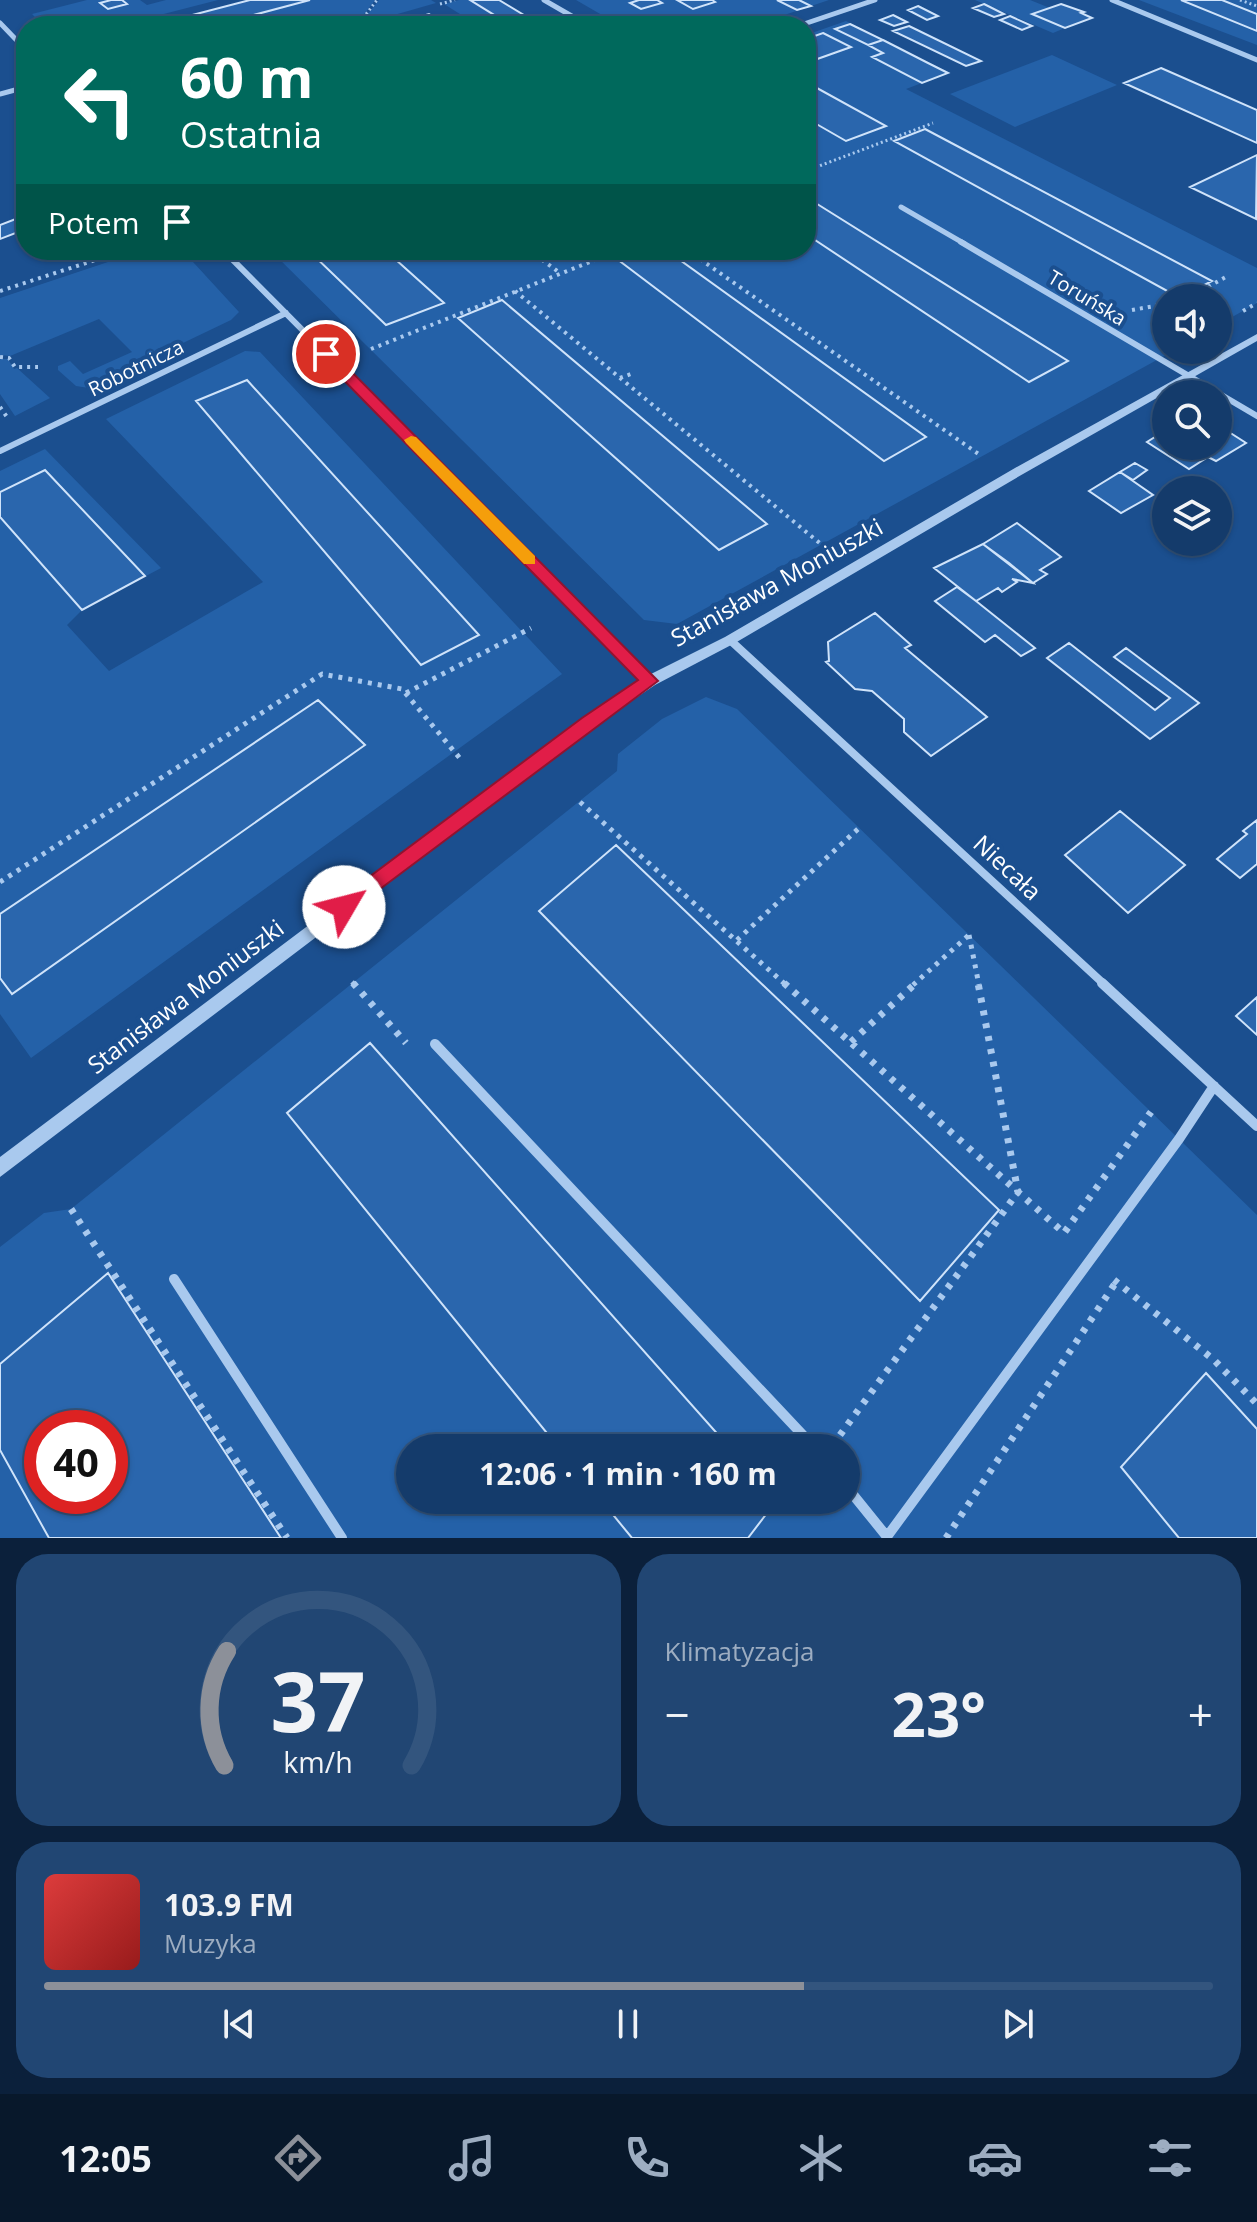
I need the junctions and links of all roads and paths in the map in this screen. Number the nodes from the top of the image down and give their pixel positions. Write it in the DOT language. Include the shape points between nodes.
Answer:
graph roads {
  1 [pos="377,0"];
  2 [pos="455,0"];
  3 [pos="544,0"];
  4 [pos="875,0"];
  5 [pos="1112,0"];
  6 [pos="1240,0"];
  7 [pos="440,4"];
  8 [pos="1257,6"];
  9 [pos="362,16"];
  10 [pos="572,16"];
  11 [pos="816,20"];
  12 [pos="0,23"];
  13 [pos="16,40"];
  14 [pos="1257,60"];
  15 [pos="933,123"];
  16 [pos="816,167"];
  17 [pos="901,207"];
  18 [pos="95,260"];
  19 [pos="233,260"];
  20 [pos="542,260"];
  21 [pos="595,260"];
  22 [pos="701,260"];
  23 [pos="560,274"];
  24 [pos="1226,277"];
  25 [pos="1213,284"];
  26 [pos="0,291"];
  27 [pos="515,291"];
  28 [pos="286,313"];
  29 [pos="1257,337"];
  30 [pos="371,349"];
  31 [pos="0,357"];
  32 [pos="38,367"];
  33 [pos="631,374"];
  34 [pos="1190,377"];
  35 [pos="620,378"];
  36 [pos="1257,416"];
  37 [pos="0,451"];
  38 [pos="980,455"];
  39 [pos="822,545"];
  40 [pos="531,628"];
  41 [pos="730,640"];
  42 [pos="650,681"];
  43 [pos="406,693"];
  44 [pos="463,762"];
  45 [pos="580,802"];
  46 [pos="859,828"];
  47 [pos="0,882"];
  48 [pos="737,940"];
  49 [pos="851,1042"];
  50 [pos="435,1044"];
  51 [pos="1214,1086"];
  52 [pos="1151,1112"];
  53 [pos="1257,1126"];
  54 [pos="0,1168"];
  55 [pos="1018,1192"];
  56 [pos="71,1209"];
  57 [pos="1064,1233"];
  58 [pos="1090,1259"];
  59 [pos="174,1279"];
  60 [pos="1116,1282"];
  61 [pos="1257,1404"];
  62 [pos="802,1434"];
  63 [pos="840,1434"];
  64 [pos="860,1504"];
  65 [pos="287,1538"];
  66 [pos="342,1538"];
  67 [pos="887,1538"];
  68 [pos="946,1538"];
  1 -- 9 [label="path"];
  2 -- 7 [label="path"];
  3 -- 10 [label="street"];
  4 -- 11 [label="street"];
  5 -- 14 [label="street"];
  6 -- 8 [label="path"];
  12 -- 13 [label="street"];
  15 -- 16 [label="path"];
  17 -- 34 [label="street, Toruńska"];
  18 -- 26 [label="path"];
  19 -- 28 [label="street"];
  20 -- 23 [label="path"];
  21 -- 23 [label="path"];
  22 -- 38 [label="path"];
  23 -- 27 [label="path"];
  24 -- 25 [label="path"];
  27 -- 30 [label="path"];
  27 -- 35 [label="path"];
  28 -- 37 [label="street, Robotnicza"];
  28 -- 42 [label="street"];
  29 -- 34 [label="street, Stanisława Moniuszki"];
  31 -- 32 [label="path" via="9,358 15,367"];
  33 -- 35 [label="path"];
  34 -- 36 [label="street, Toruńska"];
  34 -- 41 [label="street, Stanisława Moniuszki"];
  35 -- 39 [label="path"];
  40 -- 43 [label="path"];
  41 -- 42 [label="street, Stanisława Moniuszki"];
  41 -- 51 [label="street, Niecała"];
  42 -- 54 [label="street, Stanisława Moniuszki"];
  43 -- 44 [label="path"];
  43 -- 47 [label="path" via="322,674"];
  45 -- 48 [label="path"];
  46 -- 48 [label="path"];
  48 -- 49 [label="path"];
  49 -- 55 [label="path"];
  49 -- 55 [label="path" via="969,935"];
  50 -- 62 [label="street"];
  51 -- 53 [label="street, Niecała"];
  51 -- 58 [label="street"];
  52 -- 57 [label="path"];
  55 -- 57 [label="path"];
  55 -- 63 [label="path"];
  56 -- 65 [label="path"];
  57 -- 58 [label="path"];
  58 -- 60 [label="path"];
  58 -- 67 [label="street"];
  59 -- 66 [label="street"];
  60 -- 61 [label="path" via="1214,1360"];
  60 -- 68 [label="path"];
  64 -- 67 [label="street"];
}
